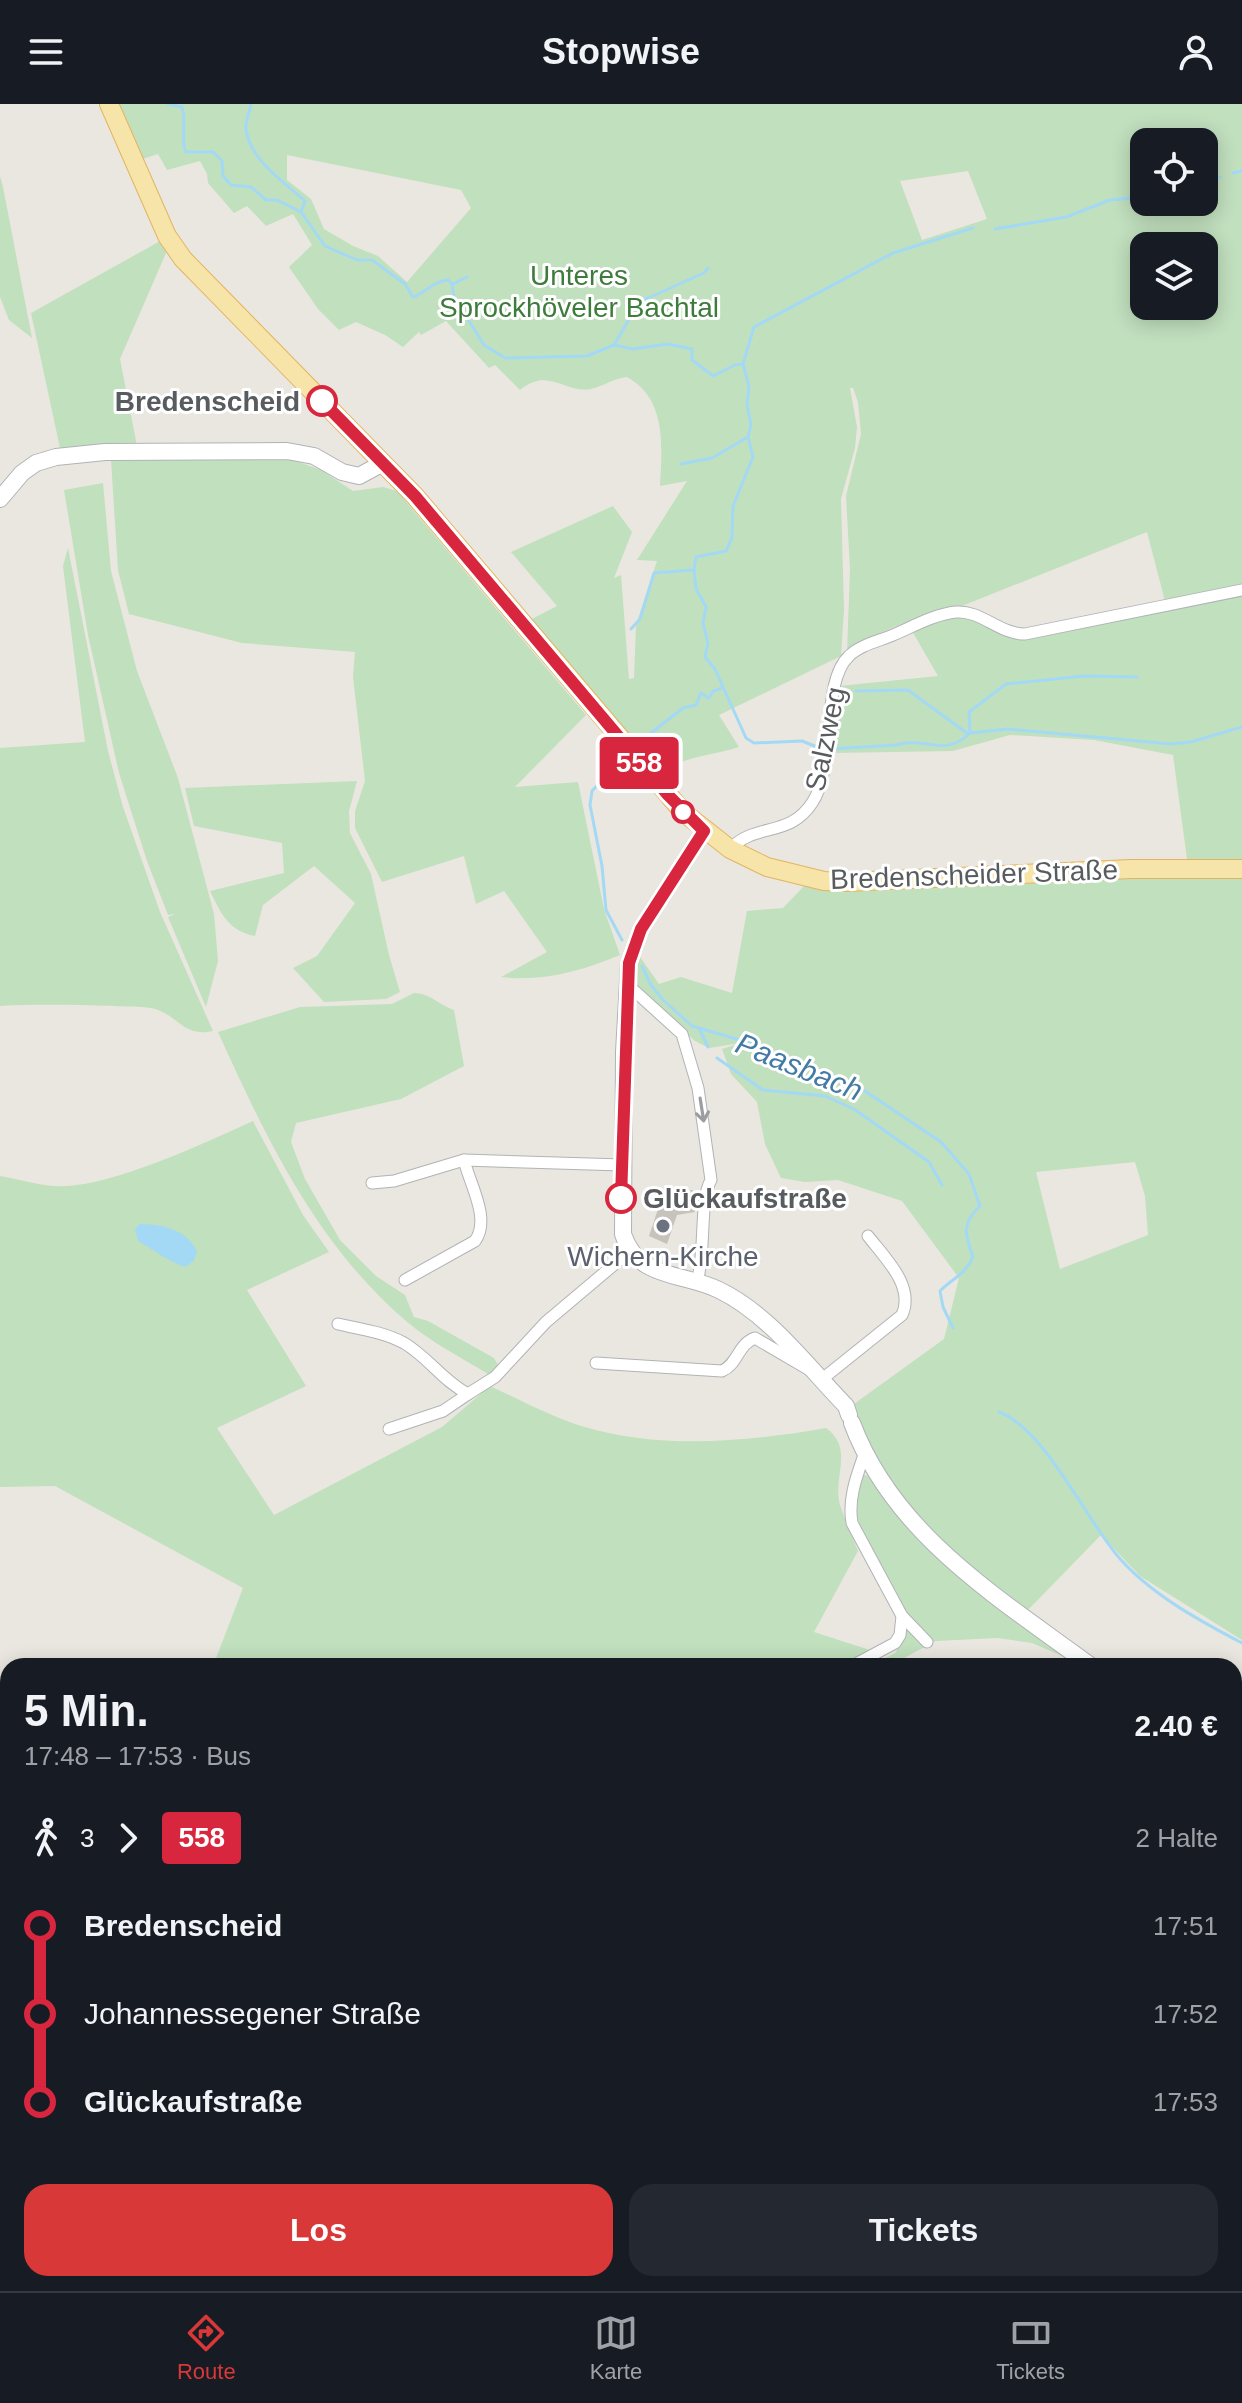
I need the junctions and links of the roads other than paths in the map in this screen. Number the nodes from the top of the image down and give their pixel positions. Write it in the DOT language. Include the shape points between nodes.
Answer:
graph roads {
  1 [pos="109,104"];
  2 [pos="383,463"];
  3 [pos="0,499"];
  4 [pos="1242,590"];
  5 [pos="704,831"];
  6 [pos="730,849"];
  7 [pos="1242,869"];
  8 [pos="628,985"];
  9 [pos="464,1160"];
  10 [pos="622,1165"];
  11 [pos="372,1183"];
  12 [pos="868,1236"];
  13 [pos="629,1252"];
  14 [pos="405,1280"];
  15 [pos="697,1282"];
  16 [pos="338,1324"];
  17 [pos="596,1363"];
  18 [pos="817,1376"];
  19 [pos="468,1394"];
  20 [pos="389,1429"];
  21 [pos="864,1455"];
  22 [pos="902,1616"];
  23 [pos="927,1642"];
  24 [pos="867,1658"];
  25 [pos="1080,1658"];
  1 -- 2 [label="main road, Bredenscheider Straße" via="174,247"];
  2 -- 3 [label="street" via="359,476 314,456 287,451 80,453 36,463"];
  2 -- 5 [label="main road, Bredenscheider Straße"];
  4 -- 6 [label="street, Salzweg" via="1025,634 955,612 862,648 847,658 839,673 821,786 805,813 787,826 750,834"];
  5 -- 6 [label="main road, Bredenscheider Straße"];
  5 -- 8 [label="street" via="641,929"];
  6 -- 7 [label="main road, Bredenscheider Straße" via="787,873 847,882"];
  8 -- 10 [label="street"];
  8 -- 15 [label="street, one-way" via="682,1034 698,1088 711,1180 705,1190"];
  9 -- 10 [label="street"];
  9 -- 11 [label="street"];
  9 -- 14 [label="street" via="481,1232 475,1241"];
  10 -- 13 [label="street" via="621,1212"];
  12 -- 18 [label="street" via="894,1269 907,1304 902,1315"];
  13 -- 15 [label="street" via="649,1268"];
  13 -- 19 [label="street" via="557,1311 495,1377"];
  15 -- 18 [label="street" via="755,1315"];
  16 -- 19 [label="street" via="406,1344"];
  17 -- 18 [label="street" via="722,1371 755,1338"];
  18 -- 21 [label="street" via="846,1406"];
  19 -- 20 [label="street" via="443,1411"];
  21 -- 22 [label="street" via="852,1493 852,1523"];
  21 -- 25 [label="street" via="901,1511 951,1559"];
  22 -- 23 [label="street"];
  22 -- 24 [label="street" via="895,1643"];
}
